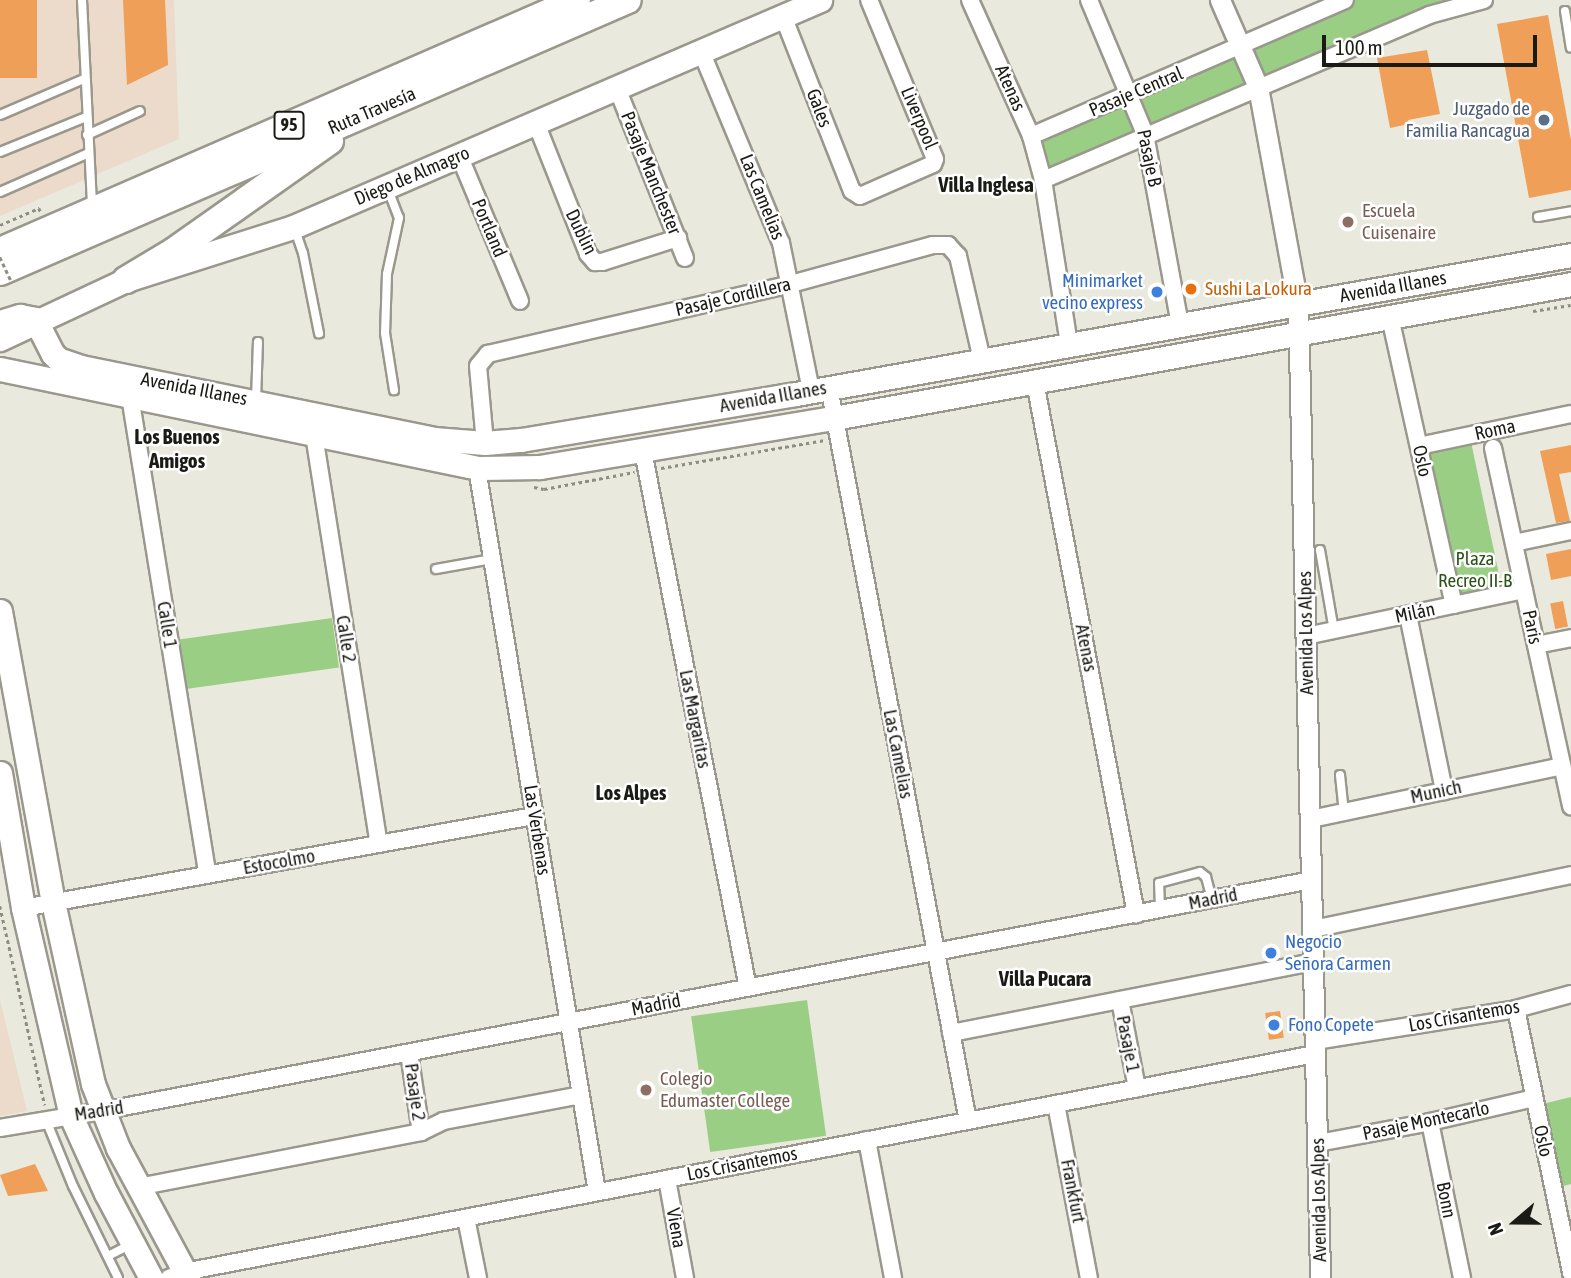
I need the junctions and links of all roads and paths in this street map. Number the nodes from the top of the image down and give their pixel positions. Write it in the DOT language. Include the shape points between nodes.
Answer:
graph roads {
  1 [pos="82,0"];
  2 [pos="578,0"];
  3 [pos="628,0"];
  4 [pos="820,0"];
  5 [pos="869,0"];
  6 [pos="970,0"];
  7 [pos="1090,0"];
  8 [pos="1220,0"];
  9 [pos="1345,0"];
  10 [pos="1484,0"];
  11 [pos="1445,5"];
  12 [pos="1565,11"];
  13 [pos="783,16"];
  14 [pos="1241,47"];
  15 [pos="1571,48"];
  16 [pos="701,51"];
  17 [pos="84,79"];
  18 [pos="617,88"];
  19 [pos="1258,88"];
  20 [pos="1132,95"];
  21 [pos="387,104"];
  22 [pos="140,111"];
  23 [pos="0,115"];
  24 [pos="86,117"];
  25 [pos="536,123"];
  26 [pos="1145,134"];
  27 [pos="87,135"];
  28 [pos="1031,136"];
  29 [pos="0,152"];
  30 [pos="89,153"];
  31 [pos="459,155"];
  32 [pos="1043,180"];
  33 [pos="387,187"];
  34 [pos="0,192"];
  35 [pos="860,195"];
  36 [pos="92,211"];
  37 [pos="1571,211"];
  38 [pos="1538,217"];
  39 [pos="293,227"];
  40 [pos="678,238"];
  41 [pos="0,251"];
  42 [pos="1571,254"];
  43 [pos="0,257"];
  44 [pos="685,258"];
  45 [pos="5,277"];
  46 [pos="126,280"];
  47 [pos="791,284"];
  48 [pos="1571,284"];
  49 [pos="520,300"];
  50 [pos="1298,304"];
  51 [pos="1390,317"];
  52 [pos="39,321"];
  53 [pos="0,322"];
  54 [pos="1180,325"];
  55 [pos="319,333"];
  56 [pos="1299,334"];
  57 [pos="0,339"];
  58 [pos="258,342"];
  59 [pos="1069,345"];
  60 [pos="982,360"];
  61 [pos="0,369"];
  62 [pos="1035,382"];
  63 [pos="129,386"];
  64 [pos="820,389"];
  65 [pos="394,390"];
  66 [pos="257,401"];
  67 [pos="1571,414"];
  68 [pos="834,418"];
  69 [pos="314,435"];
  70 [pos="485,443"];
  71 [pos="1419,446"];
  72 [pos="1493,448"];
  73 [pos="643,451"];
  74 [pos="477,468"];
  75 [pos="1571,531"];
  76 [pos="1514,543"];
  77 [pos="1320,550"];
  78 [pos="492,559"];
  79 [pos="436,569"];
  80 [pos="1524,590"];
  81 [pos="1454,605"];
  82 [pos="0,611"];
  83 [pos="1408,615"];
  84 [pos="1334,631"];
  85 [pos="1306,636"];
  86 [pos="1571,638"];
  87 [pos="1536,645"];
  88 [pos="1562,766"];
  89 [pos="0,773"];
  90 [pos="1340,775"];
  91 [pos="1444,791"];
  92 [pos="1571,807"];
  93 [pos="1345,812"];
  94 [pos="534,816"];
  95 [pos="1311,819"];
  96 [pos="379,844"];
  97 [pos="207,874"];
  98 [pos="1571,876"];
  99 [pos="1312,880"];
  100 [pos="1212,899"];
  101 [pos="52,902"];
  102 [pos="23,908"];
  103 [pos="1160,909"];
  104 [pos="1136,914"];
  105 [pos="1313,929"];
  106 [pos="936,952"];
  107 [pos="1314,962"];
  108 [pos="748,988"];
  109 [pos="1571,994"];
  110 [pos="1120,1000"];
  111 [pos="1516,1009"];
  112 [pos="569,1022"];
  113 [pos="951,1033"];
  114 [pos="1315,1048"];
  115 [pos="409,1053"];
  116 [pos="1137,1088"];
  117 [pos="581,1095"];
  118 [pos="1534,1098"];
  119 [pos="1056,1104"];
  120 [pos="102,1111"];
  121 [pos="71,1116"];
  122 [pos="46,1120"];
  123 [pos="968,1121"];
  124 [pos="1430,1122"];
  125 [pos="0,1128"];
  126 [pos="421,1132"];
  127 [pos="867,1140"];
  128 [pos="1318,1143"];
  129 [pos="667,1179"];
  130 [pos="84,1181"];
  131 [pos="138,1187"];
  132 [pos="1571,1191"];
  133 [pos="597,1192"];
  134 [pos="1554,1194"];
  135 [pos="466,1217"];
  136 [pos="133,1243"];
  137 [pos="108,1256"];
  138 [pos="1571,1273"];
  139 [pos="181,1276"];
  140 [pos="118,1278"];
  141 [pos="151,1278"];
  142 [pos="478,1278"];
  143 [pos="685,1278"];
  144 [pos="893,1278"];
  145 [pos="1090,1278"];
  146 [pos="1320,1278"];
  147 [pos="1462,1278"];
  1 -- 17 [label="lane"];
  2 -- 36 [label="highway, Ruta Travesía / 95"];
  3 -- 21 [label="highway, Ruta Travesía / 95"];
  4 -- 13 [label="main road, Diego de Almagro"];
  5 -- 35 [label="street, Liverpool" via="935,159"];
  6 -- 28 [label="street, Atenas"];
  7 -- 20 [label="street, Pasaje B"];
  8 -- 14 [label="street, Avenida Los Alpes"];
  9 -- 14 [label="street, Pasaje Central"];
  10 -- 11 [label="street"];
  11 -- 19 [label="street"];
  12 -- 15 [label="lane"];
  13 -- 16 [label="main road, Diego de Almagro"];
  13 -- 35 [label="street, Gales" via="852,191"];
  14 -- 19 [label="street, Avenida Los Alpes"];
  14 -- 20 [label="street, Pasaje Central"];
  16 -- 18 [label="main road, Diego de Almagro"];
  16 -- 47 [label="street, Las Camelias" via="781,243"];
  17 -- 23 [label="lane"];
  17 -- 24 [label="lane"];
  18 -- 25 [label="main road, Diego de Almagro"];
  18 -- 40 [label="street, Pasaje Manchester"];
  19 -- 26 [label="street"];
  19 -- 50 [label="street, Avenida Los Alpes"];
  20 -- 26 [label="street, Pasaje B"];
  20 -- 28 [label="street, Pasaje Central"];
  21 -- 45 [label="highway, Ruta Travesía / 95"];
  21 -- 46 [label="highway"];
  22 -- 27 [label="lane"];
  24 -- 27 [label="lane"];
  24 -- 29 [label="lane"];
  25 -- 31 [label="main road, Diego de Almagro"];
  25 -- 40 [label="street, Dublin" via="595,262"];
  26 -- 32 [label="street"];
  26 -- 54 [label="street, Pasaje B"];
  27 -- 30 [label="lane"];
  28 -- 32 [label="street, Atenas"];
  30 -- 34 [label="lane"];
  30 -- 36 [label="lane"];
  31 -- 33 [label="main road, Diego de Almagro"];
  31 -- 49 [label="street, Portland"];
  32 -- 59 [label="street, Atenas"];
  33 -- 39 [label="main road, Diego de Almagro"];
  33 -- 65 [label="lane" via="399,218 387,274 385,333"];
  36 -- 41 [label="highway, Ruta Travesía / 95"];
  37 -- 38 [label="lane"];
  39 -- 46 [label="main road, Diego de Almagro"];
  39 -- 55 [label="lane" via="303,253"];
  40 -- 44 [label="street, Pasaje Manchester"];
  42 -- 50 [label="main road, Avenida Illanes"];
  43 -- 45 [label="path, bridge"];
  46 -- 52 [label="main road, Diego de Almagro"];
  47 -- 60 [label="street, Pasaje Cordillera" via="933,244 948,244 958,256"];
  47 -- 64 [label="street, Las Camelias"];
  47 -- 70 [label="street, Pasaje Cordillera" via="488,354 478,366"];
  48 -- 51 [label="main road, Avenida Illanes"];
  50 -- 54 [label="main road, Avenida Illanes"];
  50 -- 56 [label="street, Avenida Los Alpes"];
  51 -- 56 [label="main road, Avenida Illanes"];
  51 -- 71 [label="street, Oslo"];
  52 -- 53 [label="main road" via="26,316"];
  52 -- 57 [label="main road, Diego de Almagro"];
  52 -- 63 [label="main road, Avenida Illanes" via="58,359"];
  54 -- 59 [label="main road, Avenida Illanes"];
  56 -- 62 [label="main road, Avenida Illanes"];
  56 -- 85 [label="street, Avenida Los Alpes"];
  58 -- 66 [label="lane"];
  59 -- 60 [label="main road, Avenida Illanes"];
  60 -- 64 [label="main road, Avenida Illanes"];
  61 -- 63 [label="main road, Avenida Illanes"];
  62 -- 68 [label="main road, Avenida Illanes"];
  62 -- 104 [label="street, Atenas"];
  63 -- 66 [label="main road, Avenida Illanes"];
  63 -- 69 [label="main road, Avenida Illanes"];
  63 -- 97 [label="street, Calle 1"];
  64 -- 68 [label="street, Las Camelias"];
  64 -- 70 [label="main road, Avenida Illanes"];
  66 -- 70 [label="main road, Avenida Illanes" via="434,439"];
  67 -- 71 [label="street, Roma"];
  68 -- 73 [label="main road, Avenida Illanes"];
  68 -- 106 [label="street, Las Camelias"];
  69 -- 74 [label="main road, Avenida Illanes"];
  69 -- 96 [label="street, Calle 2"];
  71 -- 81 [label="street, Oslo"];
  72 -- 76 [label="street, Paris"];
  73 -- 74 [label="main road, Avenida Illanes" via="540,467"];
  73 -- 108 [label="street, Las Margaritas"];
  74 -- 78 [label="street, Las Verbenas"];
  75 -- 76 [label="street"];
  76 -- 80 [label="street, Paris"];
  77 -- 84 [label="lane"];
  78 -- 79 [label="lane"];
  78 -- 94 [label="street, Las Verbenas"];
  80 -- 81 [label="street, Milán"];
  80 -- 87 [label="street, Paris"];
  81 -- 83 [label="street, Milán"];
  82 -- 101 [label="main road"];
  83 -- 84 [label="street, Milán"];
  83 -- 91 [label="street"];
  84 -- 85 [label="street, Milán"];
  85 -- 95 [label="street, Avenida Los Alpes"];
  86 -- 87 [label="street"];
  87 -- 88 [label="street, Paris"];
  88 -- 91 [label="street, Munich"];
  88 -- 92 [label="street, Paris"];
  89 -- 102 [label="main road"];
  90 -- 93 [label="lane"];
  91 -- 93 [label="street, Munich"];
  93 -- 95 [label="street, Munich"];
  94 -- 96 [label="street, Estocolmo"];
  94 -- 112 [label="street, Las Verbenas"];
  95 -- 99 [label="street, Avenida Los Alpes"];
  96 -- 97 [label="street, Estocolmo"];
  97 -- 101 [label="street, Estocolmo"];
  98 -- 105 [label="street"];
  99 -- 100 [label="street, Madrid"];
  99 -- 105 [label="street, Avenida Los Alpes"];
  100 -- 103 [label="street, Madrid"];
  100 -- 103 [label="lane" via="1200,872 1159,883"];
  101 -- 102 [label="street, Estocolmo"];
  101 -- 120 [label="main road"];
  102 -- 121 [label="main road"];
  103 -- 104 [label="street, Madrid"];
  104 -- 106 [label="street, Madrid"];
  105 -- 107 [label="street, Avenida Los Alpes"];
  106 -- 108 [label="street, Madrid"];
  106 -- 113 [label="street, Las Camelias"];
  107 -- 110 [label="street"];
  107 -- 114 [label="street, Avenida Los Alpes"];
  108 -- 112 [label="street, Madrid"];
  109 -- 111 [label="street, Los Crisantemos"];
  110 -- 113 [label="street"];
  110 -- 116 [label="street, Pasaje 1"];
  111 -- 114 [label="street, Los Crisantemos"];
  111 -- 118 [label="street, Oslo"];
  112 -- 115 [label="street, Madrid"];
  112 -- 117 [label="street, Las Verbenas"];
  113 -- 123 [label="street, Las Camelias"];
  114 -- 116 [label="street, Los Crisantemos"];
  114 -- 128 [label="street, Avenida Los Alpes"];
  115 -- 120 [label="street, Madrid"];
  115 -- 126 [label="street, Pasaje 2"];
  116 -- 119 [label="street, Los Crisantemos"];
  117 -- 126 [label="street" via="444,1121"];
  117 -- 133 [label="street, Las Verbenas"];
  118 -- 124 [label="street, Pasaje Montecarlo"];
  118 -- 134 [label="street, Oslo"];
  119 -- 123 [label="street, Los Crisantemos"];
  119 -- 145 [label="street, Frankfurt"];
  120 -- 121 [label="street, Madrid"];
  120 -- 131 [label="main road"];
  121 -- 122 [label="street, Madrid"];
  121 -- 130 [label="main road"];
  122 -- 125 [label="street, Madrid"];
  122 -- 130 [label="lane"];
  123 -- 127 [label="street, Los Crisantemos"];
  124 -- 128 [label="street, Pasaje Montecarlo"];
  124 -- 147 [label="street, Bonn"];
  126 -- 131 [label="street"];
  127 -- 129 [label="street, Los Crisantemos"];
  127 -- 144 [label="street"];
  128 -- 146 [label="street, Avenida Los Alpes"];
  129 -- 133 [label="street, Los Crisantemos"];
  129 -- 143 [label="street, Viena"];
  130 -- 136 [label="main road"];
  130 -- 137 [label="lane"];
  131 -- 139 [label="main road"];
  132 -- 134 [label="street"];
  133 -- 135 [label="street, Los Crisantemos"];
  134 -- 138 [label="street, Oslo"];
  135 -- 139 [label="street, Los Crisantemos"];
  135 -- 142 [label="street"];
  136 -- 137 [label="lane"];
  136 -- 141 [label="main road"];
  137 -- 140 [label="lane"];
}
